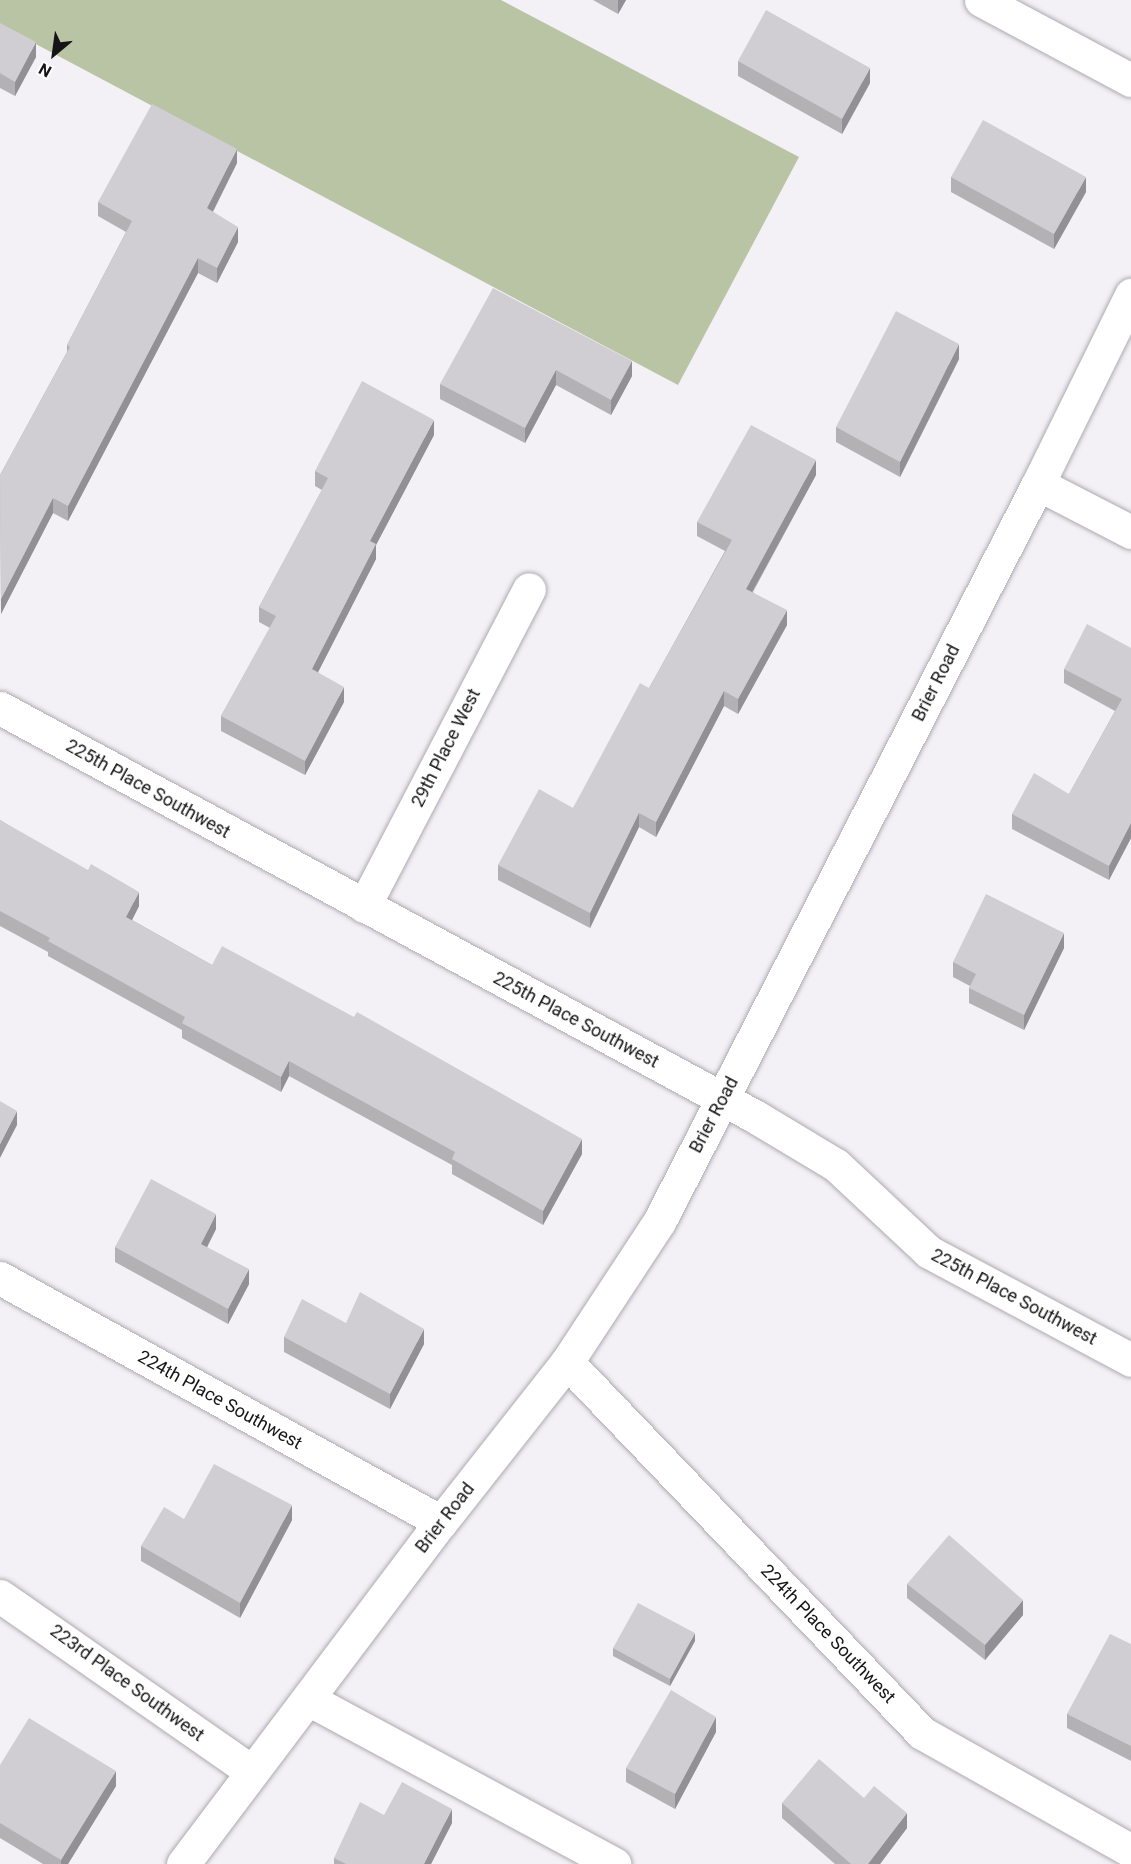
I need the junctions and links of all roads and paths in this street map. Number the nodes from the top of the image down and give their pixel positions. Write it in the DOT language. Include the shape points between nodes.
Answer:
graph roads {
  1 [pos="981,0"];
  2 [pos="1131,80"];
  3 [pos="1131,295"];
  4 [pos="1038,484"];
  5 [pos="1131,532"];
  6 [pos="529,590"];
  7 [pos="0,708"];
  8 [pos="364,906"];
  9 [pos="723,1098"];
  10 [pos="0,1278"];
  11 [pos="1131,1360"];
  12 [pos="567,1362"];
  13 [pos="441,1522"];
  14 [pos="0,1596"];
  15 [pos="308,1699"];
  16 [pos="252,1772"];
  17 [pos="1131,1851"];
  18 [pos="183,1864"];
  19 [pos="614,1864"];
  1 -- 2 [label="street"];
  3 -- 4 [label="street, Brier Road"];
  4 -- 5 [label="street"];
  4 -- 9 [label="street, Brier Road"];
  6 -- 8 [label="street, 29th Place West"];
  7 -- 8 [label="street, 225th Place Southwest"];
  8 -- 9 [label="street, 225th Place Southwest"];
  9 -- 11 [label="street, 225th Place Southwest" via="836,1165 929,1252"];
  9 -- 12 [label="street, Brier Road" via="659,1222"];
  10 -- 13 [label="street, 224th Place Southwest"];
  12 -- 13 [label="street, Brier Road"];
  12 -- 17 [label="street, 224th Place Southwest" via="922,1733"];
  13 -- 15 [label="street, Brier Road"];
  14 -- 16 [label="street, 223rd Place Southwest"];
  15 -- 16 [label="street, Brier Road"];
  15 -- 19 [label="street"];
  16 -- 18 [label="street, Brier Road"];
}
